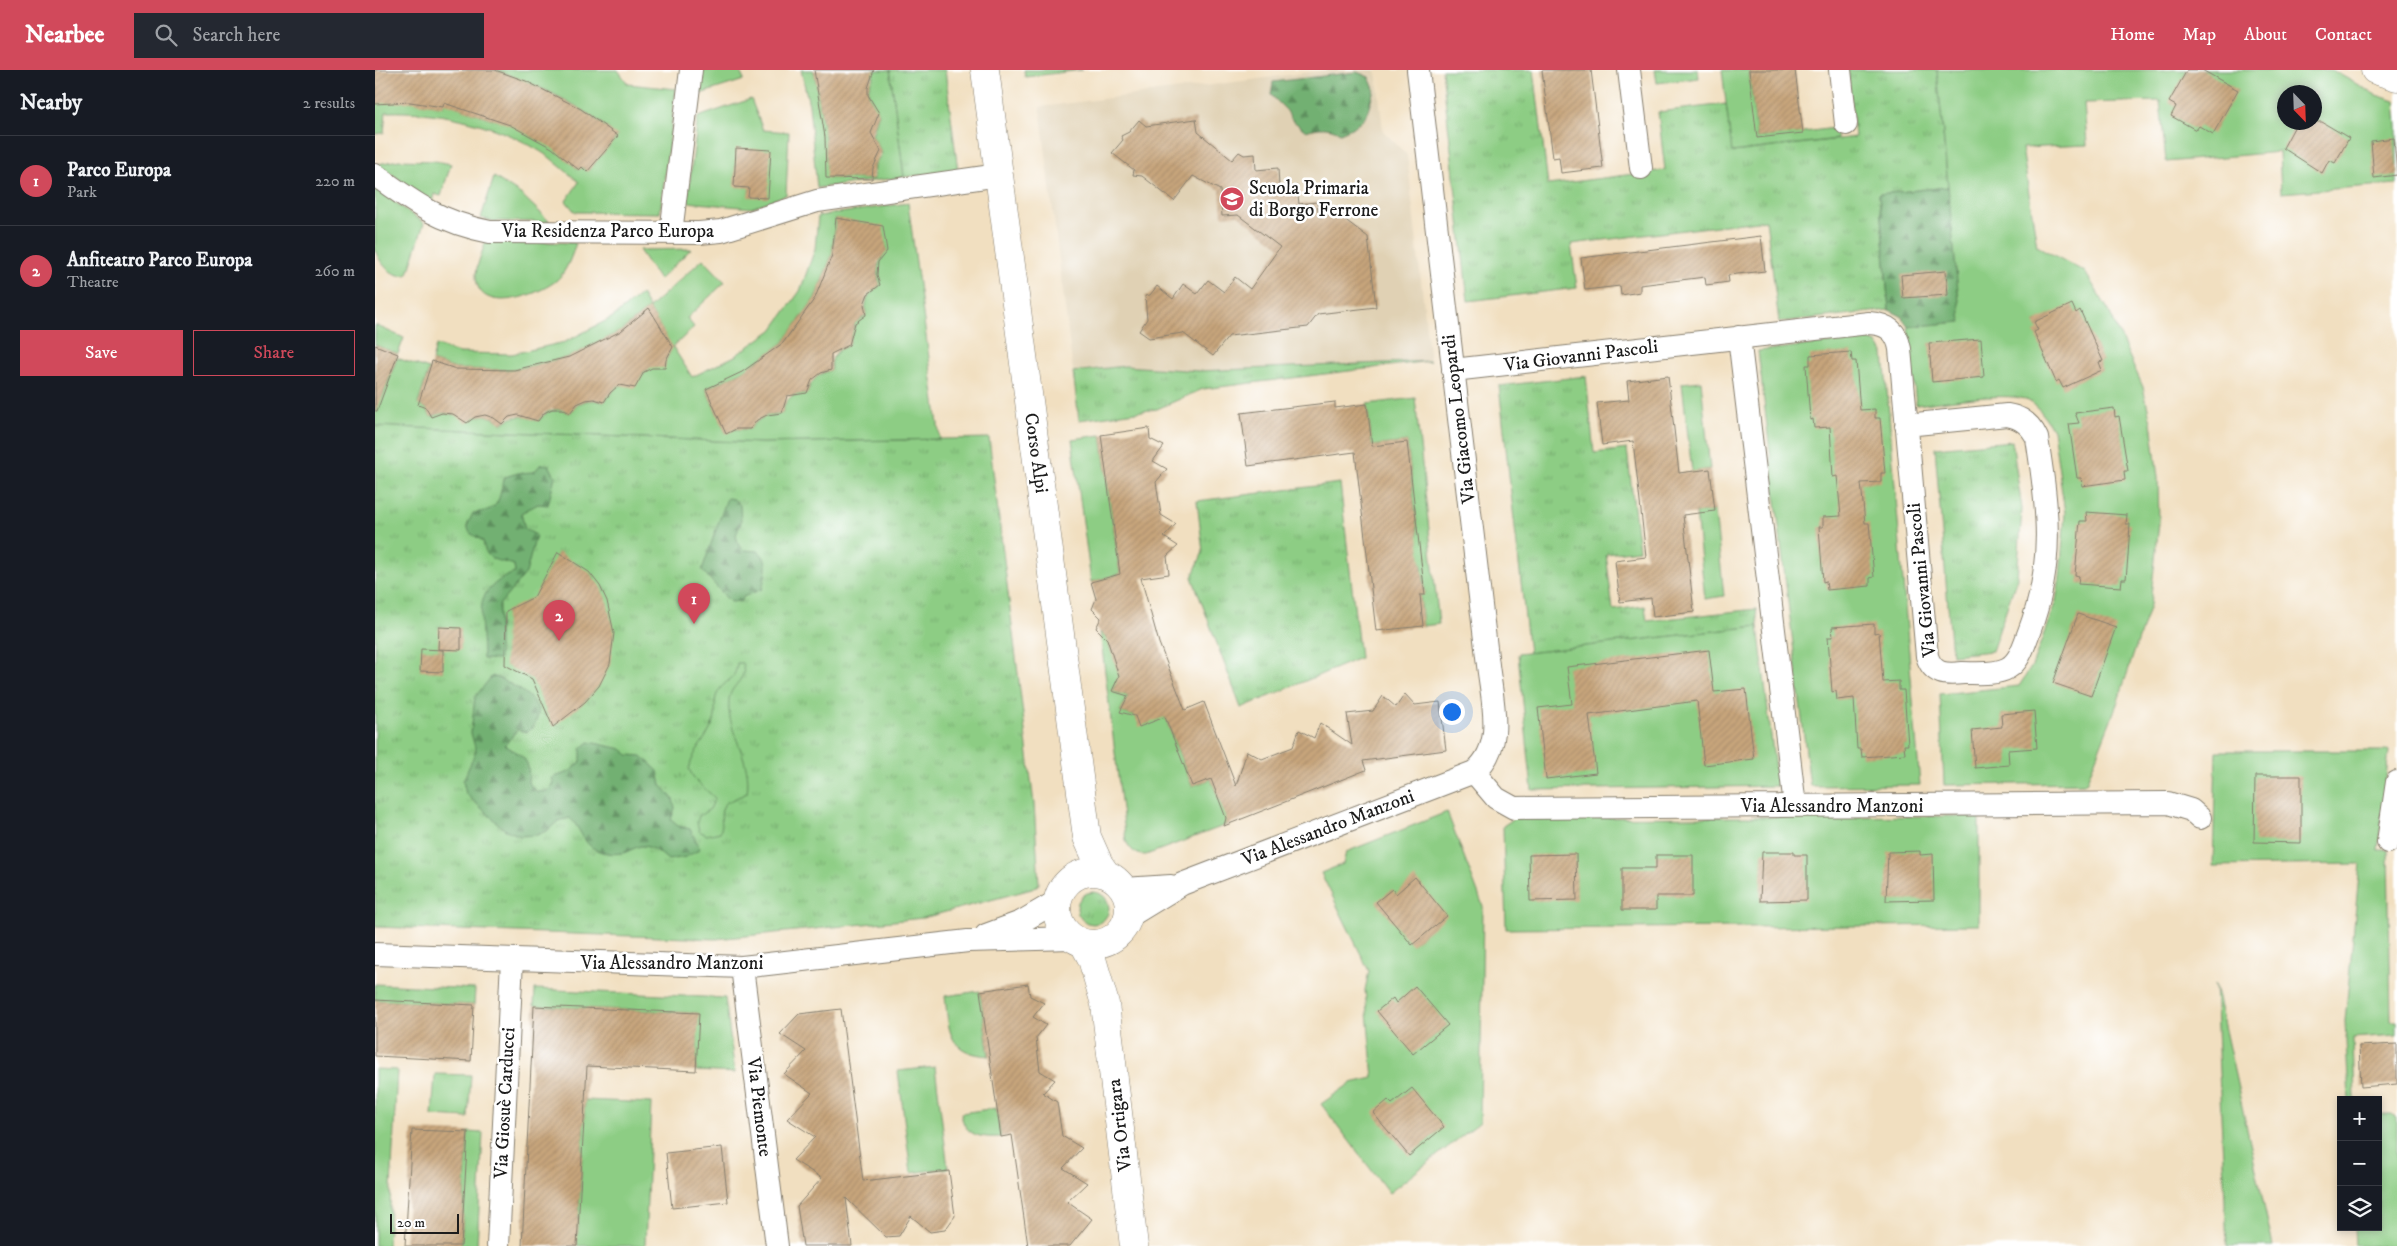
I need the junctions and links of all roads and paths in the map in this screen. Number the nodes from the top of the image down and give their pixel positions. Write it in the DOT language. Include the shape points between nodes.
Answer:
graph roads {
  1 [pos="691,70"];
  2 [pos="985,70"];
  3 [pos="1418,70"];
  4 [pos="1629,70"];
  5 [pos="1840,70"];
  6 [pos="2375,70"];
  7 [pos="2397,77"];
  8 [pos="1846,124"];
  9 [pos="1641,168"];
  10 [pos="375,175"];
  11 [pos="999,175"];
  12 [pos="671,233"];
  13 [pos="1739,337"];
  14 [pos="1453,370"];
  15 [pos="1906,425"];
  16 [pos="1478,769"];
  17 [pos="2397,782"];
  18 [pos="1795,806"];
  19 [pos="2200,818"];
  20 [pos="1087,837"];
  21 [pos="2388,842"];
  22 [pos="1115,882"];
  23 [pos="1181,884"];
  24 [pos="1064,890"];
  25 [pos="1128,917"];
  26 [pos="1112,940"];
  27 [pos="968,941"];
  28 [pos="1078,941"];
  29 [pos="375,954"];
  30 [pos="512,960"];
  31 [pos="742,967"];
  32 [pos="1105,1004"];
  33 [pos="498,1246"];
  34 [pos="777,1246"];
  35 [pos="1134,1246"];
  1 -- 12 [label="street"];
  2 -- 11 [label="street, Corso Alpi"];
  3 -- 14 [label="street, Via Giacomo Leopardi"];
  4 -- 9 [label="street"];
  5 -- 8 [label="street"];
  6 -- 7 [label="street"];
  10 -- 12 [label="street, Via Residenza Parco Europa" via="428,212 484,231"];
  11 -- 12 [label="street, Via Residenza Parco Europa" via="817,201 721,231"];
  11 -- 20 [label="street, Corso Alpi"];
  13 -- 14 [label="street, Via Giovanni Pascoli"];
  13 -- 15 [label="street, Via Giovanni Pascoli" via="1869,323 1889,327 1898,340"];
  13 -- 18 [label="street"];
  14 -- 16 [label="street, Via Giacomo Leopardi" via="1494,721 1493,742"];
  15 -- 15 [label="street, Via Giovanni Pascoli" via="1930,664 1939,673 1947,675 2007,668 2021,652 2044,578 2048,514 2037,438 2023,420 2007,415"];
  16 -- 18 [label="street, Via Alessandro Manzoni" via="1496,798 1514,808"];
  16 -- 23 [label="street, Via Alessandro Manzoni"];
  17 -- 21 [label="street"];
  18 -- 19 [label="street, Via Alessandro Manzoni" via="2168,803 2191,810"];
  20 -- 22 [label="street, Corso Alpi" via="1099,864"];
  20 -- 24 [label="street, Corso Alpi" via="1083,857"];
  22 -- 23 [label="street, Via Alessandro Manzoni" via="1136,890"];
  22 -- 24 [label="street, Via Alessandro Manzoni" via="1094,872 1082,873"];
  22 -- 25 [label="street" via="1129,903"];
  23 -- 25 [label="street, Via Alessandro Manzoni"];
  24 -- 27 [label="street, Via Alessandro Manzoni" via="1021,922"];
  24 -- 28 [label="street" via="1056,915 1061,928"];
  25 -- 26 [label="street, Via Alessandro Manzoni"];
  26 -- 28 [label="street, Via Alessandro Manzoni" via="1098,945"];
  26 -- 32 [label="street, Via Ortigara"];
  27 -- 28 [label="street, Via Alessandro Manzoni"];
  27 -- 31 [label="street, Via Alessandro Manzoni"];
  28 -- 32 [label="street, Via Ortigara" via="1092,959"];
  29 -- 30 [label="street, Via Alessandro Manzoni"];
  30 -- 31 [label="street, Via Alessandro Manzoni"];
  30 -- 33 [label="street, Via Giosuè Carducci"];
  31 -- 34 [label="street, Via Piemonte"];
  32 -- 35 [label="street, Via Ortigara"];
}
